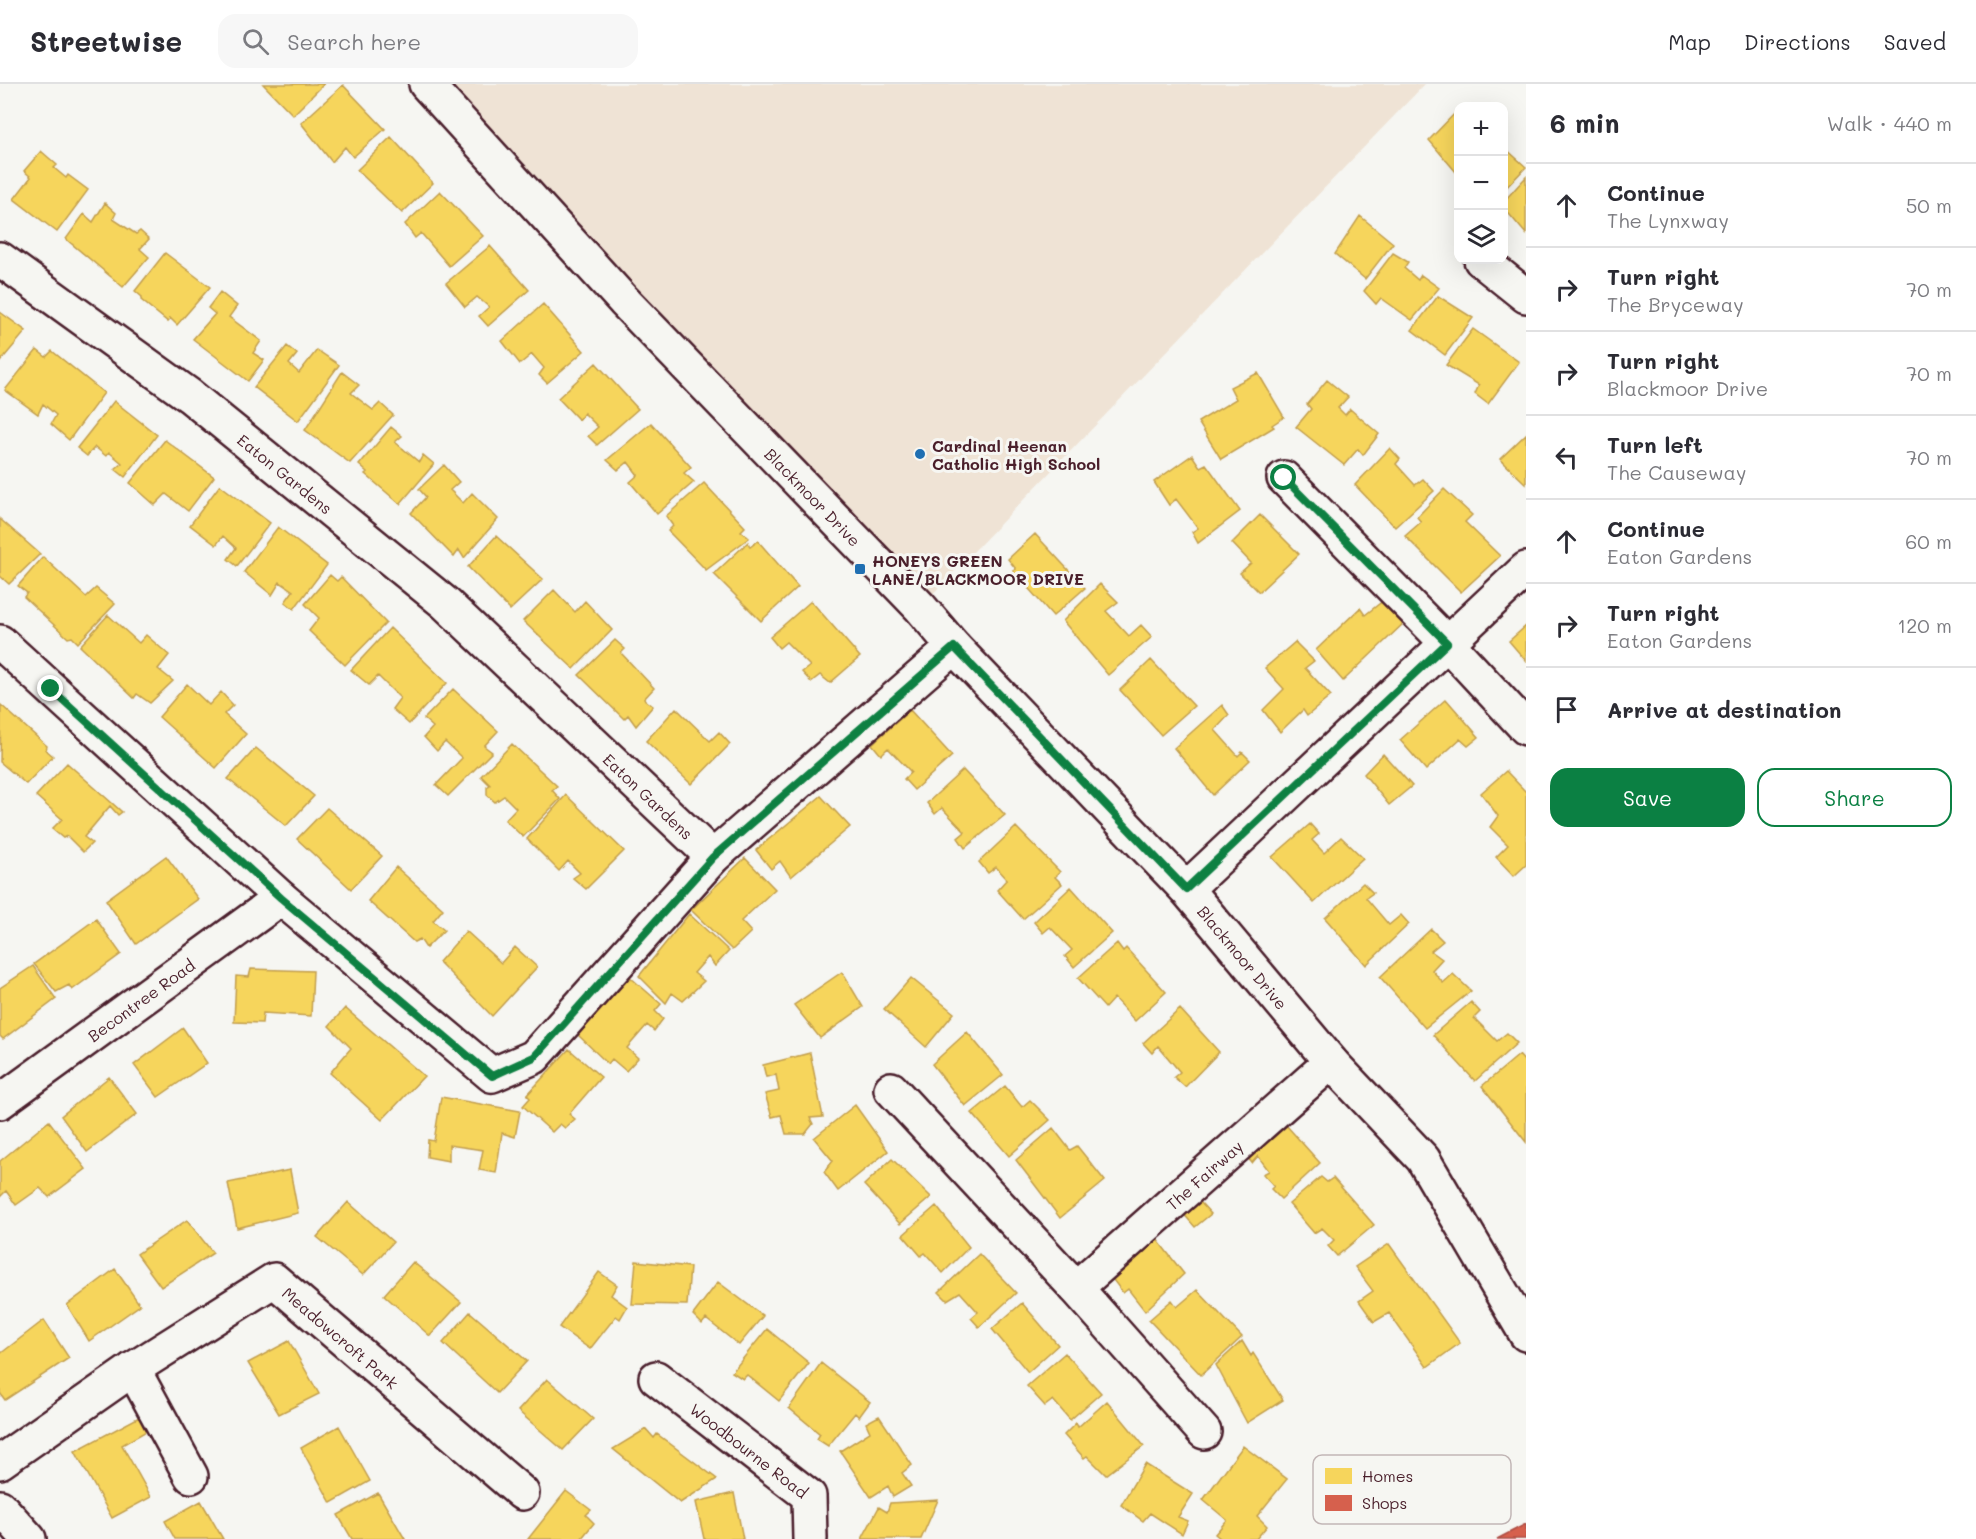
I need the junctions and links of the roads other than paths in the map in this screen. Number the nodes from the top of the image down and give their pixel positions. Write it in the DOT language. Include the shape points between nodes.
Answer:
graph roads {
  1 [pos="426,84"];
  2 [pos="0,258"];
  3 [pos="1487,264"];
  4 [pos="1522,286"];
  5 [pos="1284,478"];
  6 [pos="1526,569"];
  7 [pos="0,642"];
  8 [pos="1447,643"];
  9 [pos="954,647"];
  10 [pos="1526,728"];
  11 [pos="713,857"];
  12 [pos="1186,889"];
  13 [pos="281,898"];
  14 [pos="1331,1062"];
  15 [pos="891,1089"];
  16 [pos="0,1102"];
  17 [pos="1076,1288"];
  18 [pos="1526,1334"];
  19 [pos="133,1369"];
  20 [pos="656,1377"];
  21 [pos="1204,1432"];
  22 [pos="0,1462"];
  23 [pos="191,1476"];
  24 [pos="522,1493"];
  25 [pos="0,1507"];
  26 [pos="28,1539"];
  27 [pos="810,1539"];
  1 -- 9 [label="street, Blackmoor Drive" via="624,301"];
  2 -- 11 [label="street, Eaton Gardens" via="190,396 445,603"];
  3 -- 4 [label="street"];
  5 -- 8 [label="street"];
  6 -- 8 [label="street"];
  7 -- 13 [label="street"];
  8 -- 10 [label="street"];
  8 -- 12 [label="street"];
  9 -- 11 [label="street"];
  9 -- 12 [label="street, Blackmoor Drive"];
  11 -- 13 [label="street" via="534,1057 492,1076"];
  12 -- 14 [label="street, Blackmoor Drive"];
  13 -- 16 [label="street, Becontree Road"];
  14 -- 17 [label="street, The Fairway"];
  14 -- 18 [label="street, Blackmoor Drive" via="1423,1159"];
  15 -- 17 [label="street"];
  17 -- 21 [label="street"];
  19 -- 22 [label="street, Meadowcroft Park"];
  19 -- 23 [label="street"];
  19 -- 24 [label="street, Meadowcroft Park" via="274,1280"];
  20 -- 27 [label="street, Woodbourne Road" via="808,1496"];
  25 -- 26 [label="street"];
}
